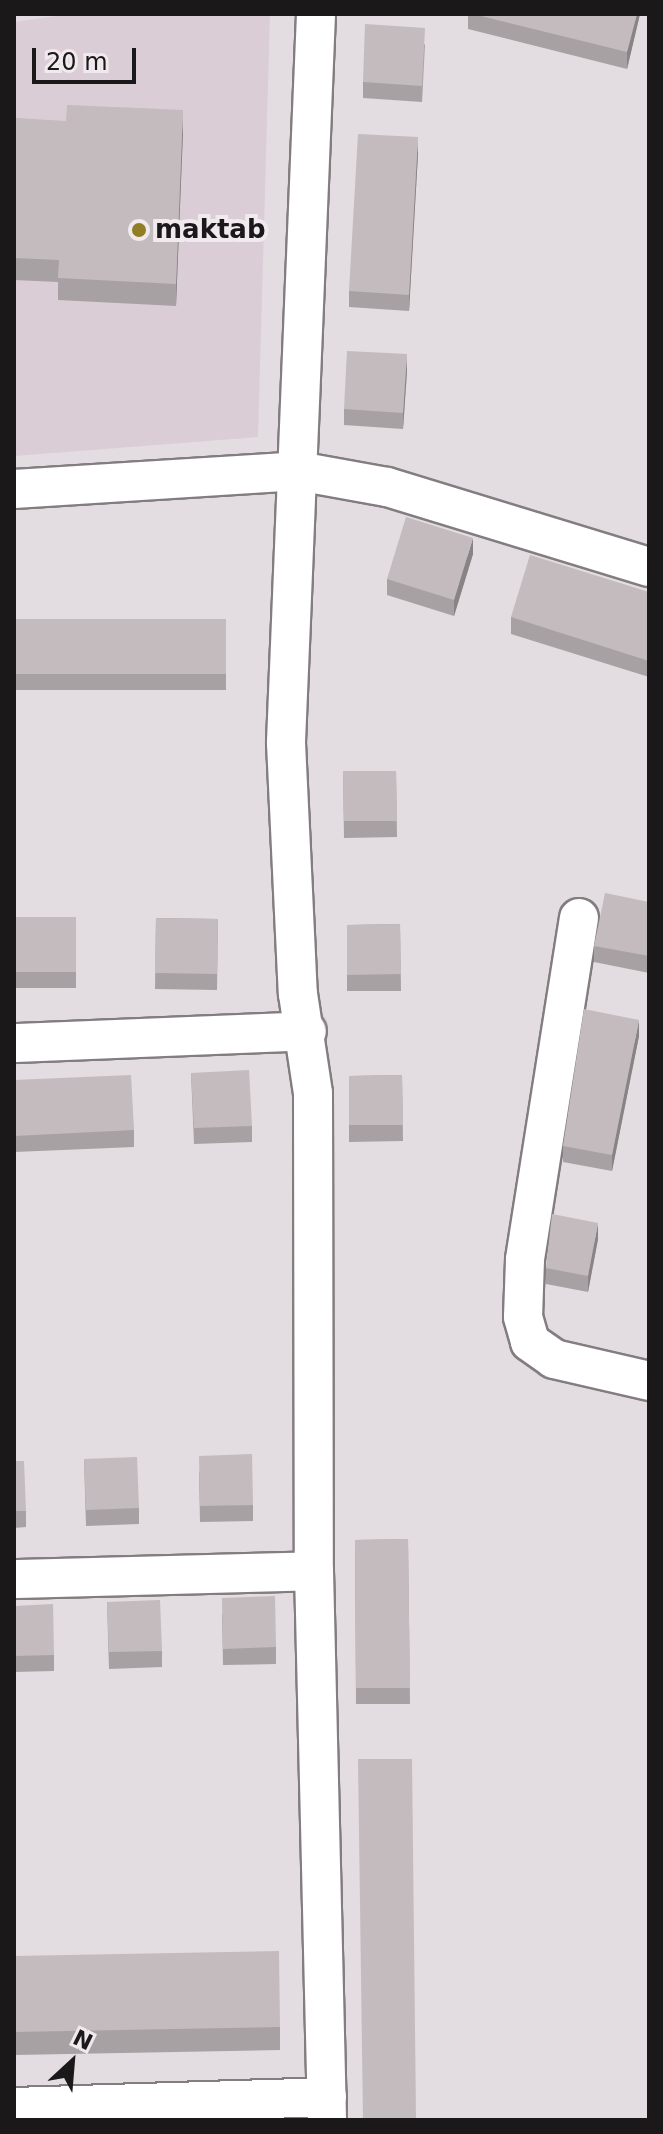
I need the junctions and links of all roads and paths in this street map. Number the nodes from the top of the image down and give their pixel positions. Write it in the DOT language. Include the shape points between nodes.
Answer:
graph roads {
  1 [pos="316,14"];
  2 [pos="298,471"];
  3 [pos="14,489"];
  4 [pos="649,567"];
  5 [pos="579,918"];
  6 [pos="307,1031"];
  7 [pos="14,1043"];
  8 [pos="649,1381"];
  9 [pos="314,1571"];
  10 [pos="14,1579"];
  11 [pos="14,2107"];
  12 [pos="327,2109"];
  1 -- 2 [label="lane"];
  2 -- 3 [label="lane"];
  2 -- 4 [label="lane" via="387,487"];
  2 -- 6 [label="lane" via="286,743 298,994"];
  5 -- 8 [label="lane" via="525,1260 523,1317 530,1342 554,1359"];
  6 -- 7 [label="lane"];
  6 -- 9 [label="lane" via="313,1093"];
  9 -- 10 [label="lane"];
  9 -- 12 [label="lane"];
  11 -- 12 [label="lane"];
}
